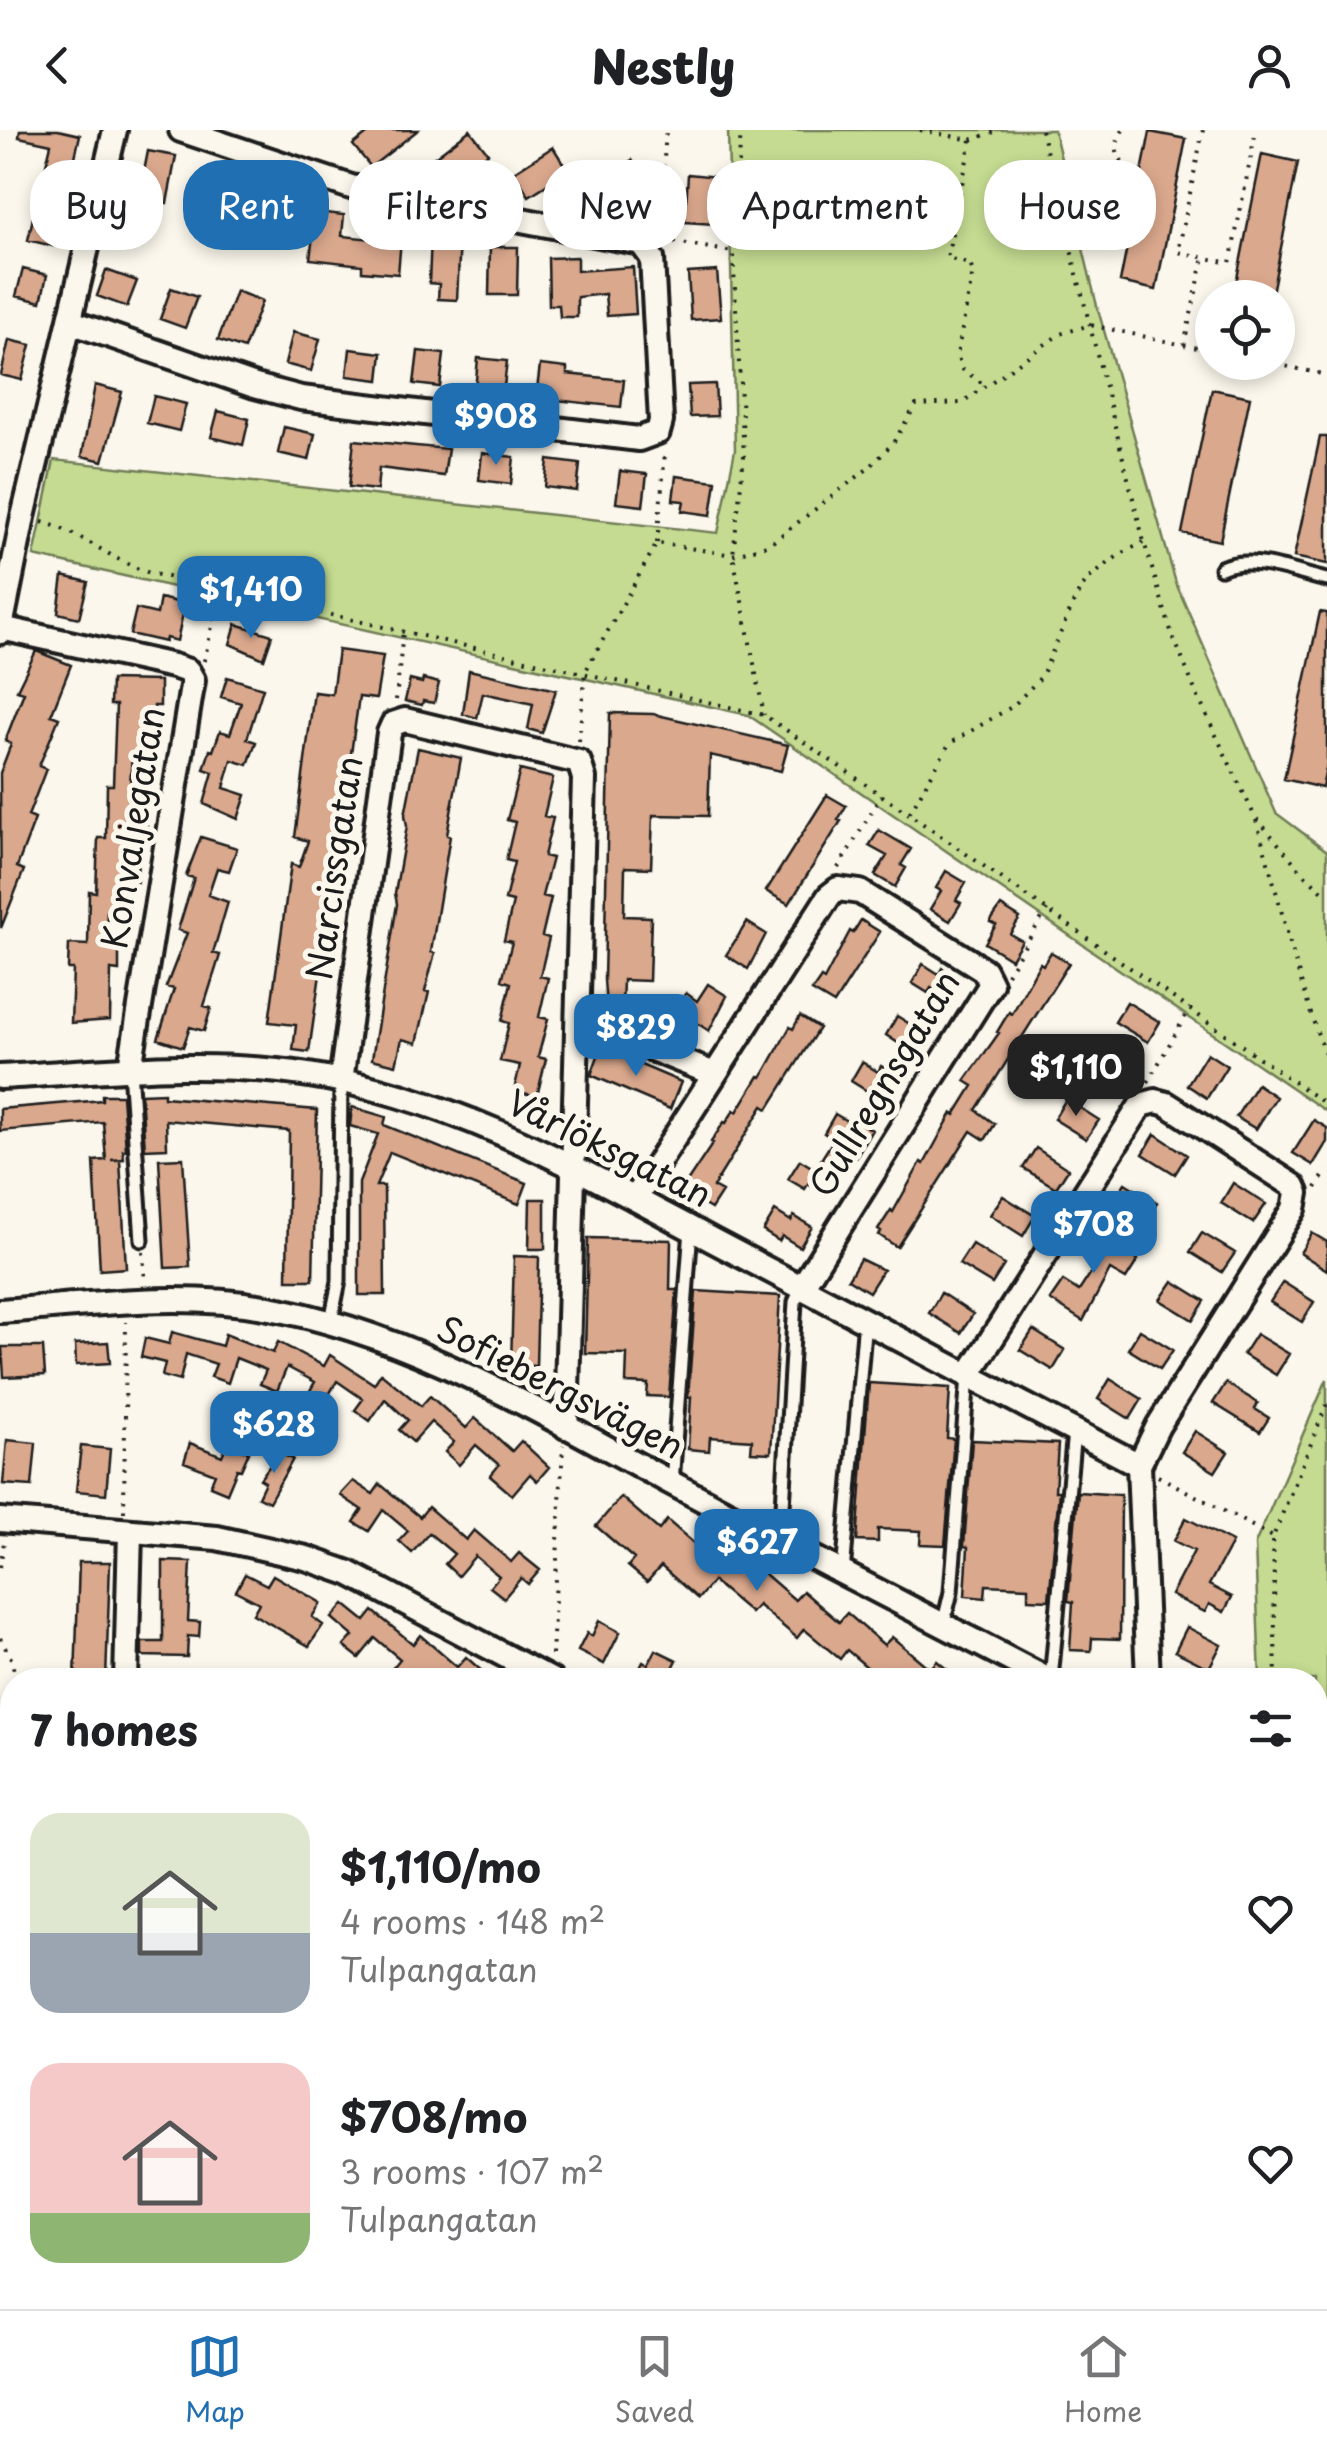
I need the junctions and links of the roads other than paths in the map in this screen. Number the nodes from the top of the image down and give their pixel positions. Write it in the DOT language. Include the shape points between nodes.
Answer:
graph roads {
  1 [pos="115,130"];
  2 [pos="182,130"];
  3 [pos="242,139"];
  4 [pos="71,322"];
  5 [pos="15,523"];
  6 [pos="1221,568"];
  7 [pos="1327,580"];
  8 [pos="0,630"];
  9 [pos="578,1019"];
  10 [pos="130,1068"];
  11 [pos="714,1074"];
  12 [pos="0,1077"];
  13 [pos="341,1081"];
  14 [pos="574,1167"];
  15 [pos="635,1199"];
  16 [pos="691,1229"];
  17 [pos="142,1240"];
  18 [pos="802,1287"];
  19 [pos="0,1311"];
  20 [pos="864,1320"];
  21 [pos="331,1321"];
  22 [pos="968,1376"];
  23 [pos="566,1426"];
  24 [pos="1074,1431"];
  25 [pos="1139,1465"];
  26 [pos="672,1483"];
  27 [pos="3,1520"];
  28 [pos="130,1532"];
  29 [pos="782,1541"];
  30 [pos="843,1573"];
  31 [pos="943,1625"];
  32 [pos="126,1668"];
  33 [pos="546,1668"];
  34 [pos="1027,1668"];
  35 [pos="1051,1668"];
  36 [pos="1147,1668"];
  1 -- 4 [label="street"];
  2 -- 3 [label="street"];
  3 -- 4 [label="street" via="350,187 652,246 661,420 654,435 639,439 302,398"];
  4 -- 5 [label="street"];
  5 -- 8 [label="street"];
  6 -- 7 [label="lane" via="1247,562"];
  8 -- 10 [label="street, Konvaljegatan" via="192,675"];
  9 -- 11 [label="street"];
  9 -- 13 [label="street, Narcissgatan" via="582,765 404,720 389,732"];
  9 -- 14 [label="street"];
  10 -- 12 [label="street, Vårlöksgatan"];
  10 -- 13 [label="street, Vårlöksgatan" via="266,1070"];
  10 -- 17 [label="lane"];
  11 -- 15 [label="street"];
  11 -- 18 [label="street, Gullregnsgatan" via="838,889 860,892 991,979"];
  13 -- 14 [label="street, Vårlöksgatan" via="447,1111"];
  13 -- 21 [label="lane" via="339,1281"];
  14 -- 15 [label="street, Vårlöksgatan"];
  14 -- 23 [label="street"];
  15 -- 16 [label="street, Vårlöksgatan"];
  16 -- 18 [label="street, Vårlöksgatan"];
  16 -- 26 [label="lane"];
  18 -- 20 [label="street, Vårlöksgatan"];
  18 -- 29 [label="lane" via="795,1302"];
  19 -- 21 [label="street, Sofiebergsvägen" via="136,1302 261,1306"];
  20 -- 22 [label="street, Vårlöksgatan"];
  20 -- 30 [label="lane"];
  21 -- 23 [label="street, Sofiebergsvägen" via="442,1365"];
  22 -- 24 [label="street, Vårlöksgatan"];
  22 -- 25 [label="street" via="1135,1111 1149,1102 1167,1104 1290,1182 1296,1198"];
  22 -- 31 [label="lane"];
  23 -- 26 [label="street, Sofiebergsvägen"];
  24 -- 25 [label="street, Vårlöksgatan"];
  24 -- 35 [label="lane"];
  25 -- 36 [label="street"];
  26 -- 29 [label="street, Sofiebergsvägen"];
  27 -- 28 [label="street"];
  28 -- 32 [label="street"];
  28 -- 33 [label="street" via="239,1542 328,1565"];
  29 -- 30 [label="street, Sofiebergsvägen"];
  30 -- 31 [label="street, Sofiebergsvägen"];
  31 -- 34 [label="street, Sofiebergsvägen"];
}
